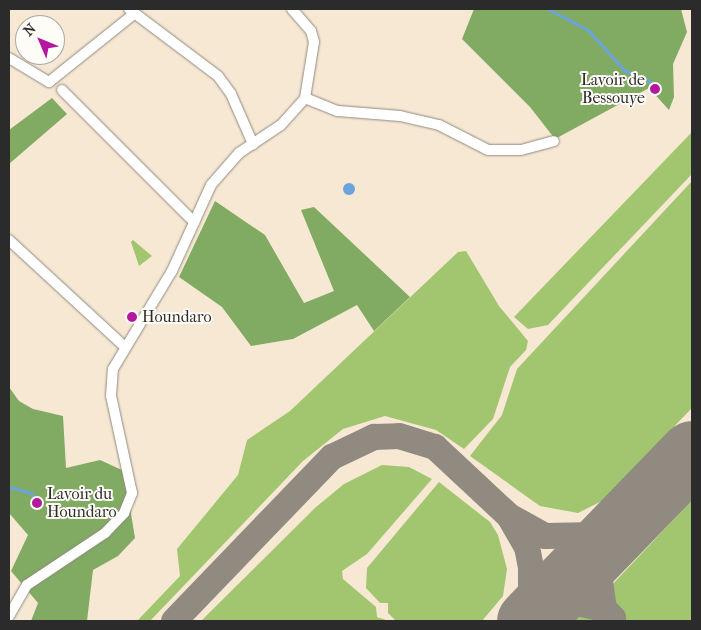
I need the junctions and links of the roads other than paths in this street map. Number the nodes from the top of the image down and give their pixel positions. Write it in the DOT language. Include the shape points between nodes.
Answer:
graph roads {
  1 [pos="292,9"];
  2 [pos="132,11"];
  3 [pos="9,58"];
  4 [pos="62,90"];
  5 [pos="305,98"];
  6 [pos="554,141"];
  7 [pos="253,144"];
  8 [pos="194,222"];
  9 [pos="9,240"];
  10 [pos="124,346"];
  11 [pos="9,616"];
  1 -- 5 [label="street" via="311,31 314,42"];
  2 -- 3 [label="street" via="49,82"];
  2 -- 7 [label="street" via="218,76 231,94"];
  4 -- 8 [label="street"];
  5 -- 6 [label="street" via="338,112 400,116 439,125 488,150 520,150"];
  5 -- 7 [label="street" via="281,125"];
  7 -- 8 [label="street" via="225,167"];
  8 -- 10 [label="street" via="172,271"];
  9 -- 10 [label="street"];
  10 -- 11 [label="street" via="112,369 111,396 129,465 132,493 127,507 105,533 27,585"];
}
